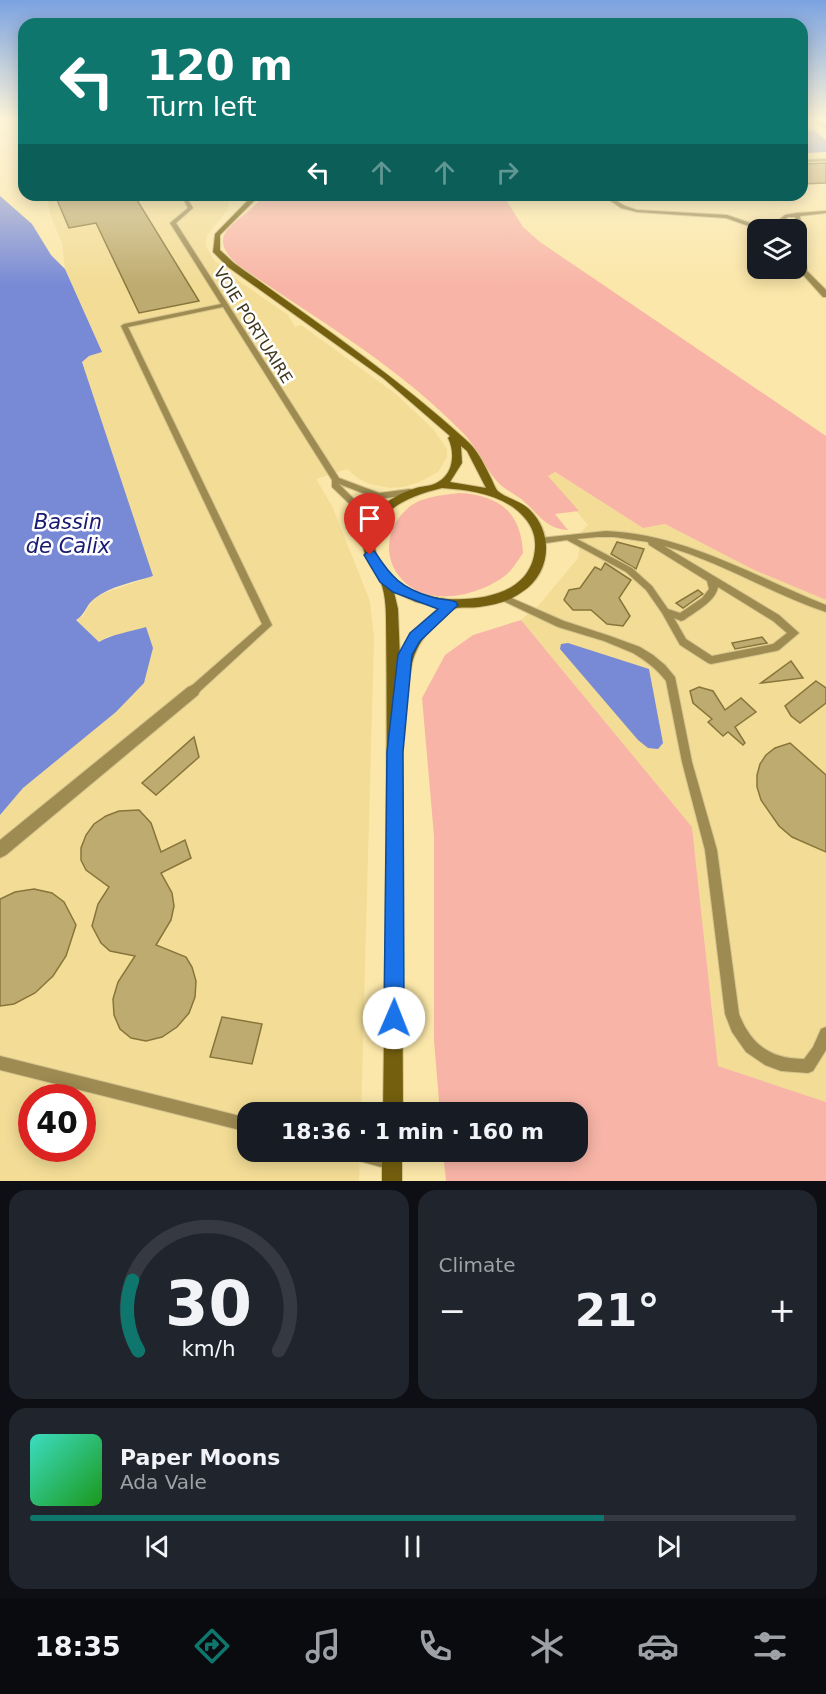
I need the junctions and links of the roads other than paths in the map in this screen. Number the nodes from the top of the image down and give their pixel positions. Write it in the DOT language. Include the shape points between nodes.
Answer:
graph roads {
  1 [pos="187,201"];
  2 [pos="251,201"];
  3 [pos="614,201"];
  4 [pos="826,212"];
  5 [pos="797,214"];
  6 [pos="783,219"];
  7 [pos="798,219"];
  8 [pos="747,223"];
  9 [pos="807,273"];
  10 [pos="826,295"];
  11 [pos="225,305"];
  12 [pos="448,429"];
  13 [pos="334,477"];
  14 [pos="441,485"];
  15 [pos="410,492"];
  16 [pos="493,492"];
  17 [pos="371,530"];
  18 [pos="645,538"];
  19 [pos="569,539"];
  20 [pos="540,541"];
  21 [pos="385,578"];
  22 [pos="711,579"];
  23 [pos="502,597"];
  24 [pos="451,605"];
  25 [pos="826,609"];
  26 [pos="665,611"];
  27 [pos="193,691"];
  28 [pos="395,752"];
  29 [pos="0,850"];
  30 [pos="826,1034"];
  31 [pos="0,1063"];
  32 [pos="393,1102"];
  33 [pos="237,1122"];
  1 -- 11 [label="lane, VOIE PORTUAIRE" via="191,208 173,223"];
  2 -- 12 [label="street" via="217,235 216,250 231,265 386,376"];
  3 -- 8 [label="lane" via="637,211 727,217"];
  4 -- 5 [label="lane"];
  5 -- 6 [label="lane"];
  5 -- 7 [label="lane"];
  9 -- 10 [label="street"];
  11 -- 13 [label="lane, VOIE PORTUAIRE"];
  11 -- 27 [label="lane" via="124,326 267,626"];
  12 -- 14 [label="street" via="459,449 453,473"];
  12 -- 16 [label="street" via="471,449"];
  13 -- 15 [label="lane" via="378,496"];
  13 -- 17 [label="lane, VOIE PORTUAIRE" via="334,485 363,513"];
  14 -- 15 [label="street"];
  14 -- 16 [label="street"];
  15 -- 17 [label="street" via="379,515"];
  16 -- 20 [label="street" via="528,514"];
  17 -- 21 [label="street" via="370,555"];
  18 -- 19 [label="lane" via="611,534"];
  18 -- 22 [label="lane"];
  18 -- 25 [label="lane" via="698,553"];
  19 -- 20 [label="lane"];
  19 -- 26 [label="lane" via="630,570"];
  20 -- 23 [label="street" via="540,559 535,570"];
  21 -- 24 [label="street" via="413,597"];
  21 -- 28 [label="street" via="392,609"];
  22 -- 26 [label="lane" via="714,590 681,617"];
  22 -- 26 [label="lane" via="794,633 776,647 711,660 683,642"];
  23 -- 24 [label="street"];
  23 -- 30 [label="lane" via="634,650 665,670 671,680 687,762 711,850 732,1014 738,1032 750,1048 766,1059 794,1067 808,1066"];
  24 -- 28 [label="street" via="415,637 405,655"];
  27 -- 29 [label="street"];
  28 -- 32 [label="street"];
  31 -- 33 [label="lane"];
}
